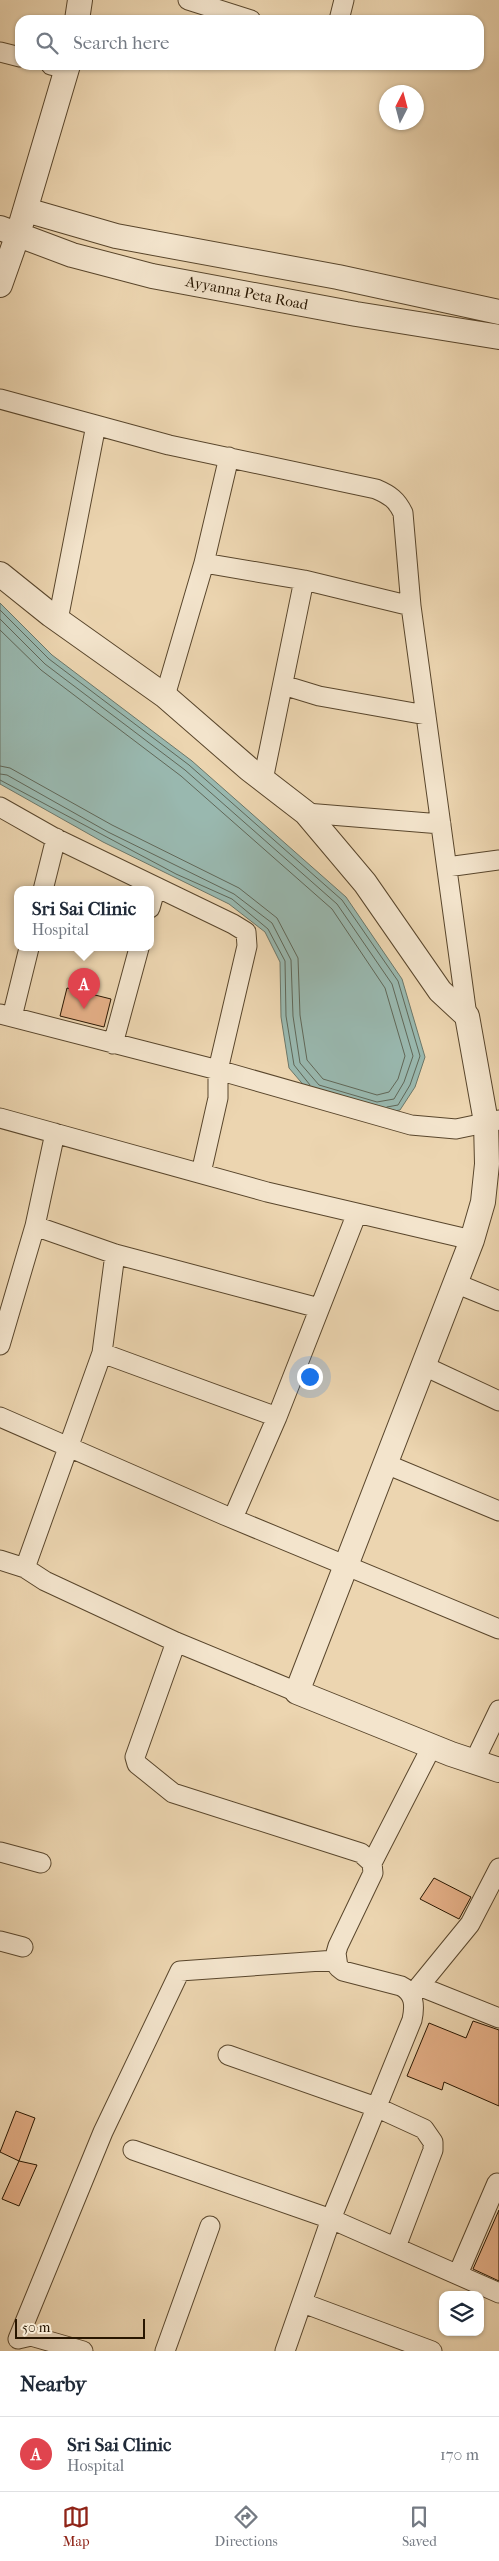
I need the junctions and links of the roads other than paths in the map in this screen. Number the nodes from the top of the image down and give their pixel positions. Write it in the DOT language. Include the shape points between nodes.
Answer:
graph roads {
  1 [pos="80,0"];
  2 [pos="188,0"];
  3 [pos="344,0"];
  4 [pos="77,15"];
  5 [pos="235,15"];
  6 [pos="340,15"];
  7 [pos="0,52"];
  8 [pos="15,56"];
  9 [pos="61,70"];
  10 [pos="26,210"];
  11 [pos="9,231"];
  12 [pos="0,286"];
  13 [pos="499,312"];
  14 [pos="499,337"];
  15 [pos="0,399"];
  16 [pos="96,425"];
  17 [pos="229,457"];
  18 [pos="204,563"];
  19 [pos="0,574"];
  20 [pos="304,580"];
  21 [pos="411,606"];
  22 [pos="58,620"];
  23 [pos="283,685"];
  24 [pos="165,696"];
  25 [pos="426,715"];
  26 [pos="263,780"];
  27 [pos="0,807"];
  28 [pos="306,813"];
  29 [pos="441,824"];
  30 [pos="56,838"];
  31 [pos="499,860"];
  32 [pos="447,867"];
  33 [pos="44,886"];
  34 [pos="154,886"];
  35 [pos="156,887"];
  36 [pos="154,894"];
  37 [pos="28,951"];
  38 [pos="138,951"];
  39 [pos="6,1015"];
  40 [pos="468,1016"];
  41 [pos="113,1044"];
  42 [pos="218,1070"];
  43 [pos="0,1118"];
  44 [pos="492,1121"];
  45 [pos="55,1133"];
  46 [pos="201,1173"];
  47 [pos="357,1213"];
  48 [pos="35,1226"];
  49 [pos="472,1240"];
  50 [pos="115,1254"];
  51 [pos="456,1283"];
  52 [pos="499,1302"];
  53 [pos="319,1308"];
  54 [pos="0,1345"];
  55 [pos="102,1353"];
  56 [pos="424,1366"];
  57 [pos="499,1401"];
  58 [pos="0,1417"];
  59 [pos="277,1417"];
  60 [pos="68,1446"];
  61 [pos="386,1464"];
  62 [pos="499,1511"];
  63 [pos="232,1518"];
  64 [pos="0,1560"];
  65 [pos="347,1566"];
  66 [pos="25,1568"];
  67 [pos="499,1630"];
  68 [pos="176,1642"];
  69 [pos="297,1692"];
  70 [pos="499,1710"];
  71 [pos="432,1746"];
  72 [pos="474,1762"];
  73 [pos="499,1770"];
  74 [pos="0,1852"];
  75 [pos="41,1863"];
  76 [pos="372,1863"];
  77 [pos="498,1874"];
  78 [pos="0,1941"];
  79 [pos="23,1947"];
  80 [pos="336,1960"];
  81 [pos="415,1991"];
  82 [pos="499,2018"];
  83 [pos="228,2055"];
  84 [pos="376,2107"];
  85 [pos="133,2150"];
  86 [pos="497,2183"];
  87 [pos="330,2219"];
  88 [pos="210,2226"];
  89 [pos="396,2247"];
  90 [pos="458,2274"];
  91 [pos="499,2293"];
  92 [pos="303,2303"];
  93 [pos="83,2351"];
  94 [pos="165,2351"];
  95 [pos="285,2351"];
  96 [pos="432,2351"];
  1 -- 4 [label="street"];
  2 -- 5 [label="street"];
  3 -- 6 [label="street"];
  7 -- 8 [label="street"];
  9 -- 10 [label="street"];
  10 -- 11 [label="street"];
  10 -- 13 [label="street" via="116,236 338,277"];
  11 -- 12 [label="street"];
  11 -- 14 [label="street, Ayyanna Peta Road" via="72,255 152,276"];
  15 -- 16 [label="street"];
  16 -- 17 [label="street"];
  16 -- 22 [label="street"];
  17 -- 18 [label="street"];
  17 -- 21 [label="street" via="376,489 399,502 403,513"];
  18 -- 20 [label="street"];
  18 -- 24 [label="street"];
  19 -- 22 [label="street"];
  20 -- 21 [label="street"];
  20 -- 23 [label="street"];
  21 -- 25 [label="street"];
  22 -- 24 [label="street"];
  23 -- 25 [label="street" via="319,696"];
  23 -- 26 [label="street"];
  24 -- 26 [label="street"];
  25 -- 29 [label="street"];
  26 -- 28 [label="street"];
  27 -- 30 [label="street"];
  28 -- 29 [label="street"];
  28 -- 40 [label="street" via="365,882 440,991"];
  29 -- 32 [label="street"];
  30 -- 33 [label="street"];
  30 -- 34 [label="street"];
  31 -- 32 [label="street"];
  32 -- 40 [label="street"];
  35 -- 36 [label="street"];
  35 -- 42 [label="street" via="241,928 247,936"];
  37 -- 39 [label="street"];
  38 -- 41 [label="street"];
  39 -- 41 [label="street"];
  40 -- 44 [label="street"];
  41 -- 42 [label="street"];
  42 -- 44 [label="street" via="411,1125 456,1129"];
  42 -- 46 [label="street" via="218,1098"];
  43 -- 45 [label="street"];
  44 -- 49 [label="street" via="483,1202"];
  45 -- 46 [label="street"];
  45 -- 48 [label="street"];
  46 -- 47 [label="street"];
  47 -- 49 [label="street"];
  47 -- 53 [label="street"];
  48 -- 50 [label="street"];
  48 -- 54 [label="street"];
  49 -- 51 [label="street"];
  50 -- 53 [label="street"];
  50 -- 55 [label="street"];
  51 -- 52 [label="street"];
  51 -- 56 [label="street"];
  53 -- 59 [label="street"];
  55 -- 59 [label="street"];
  55 -- 60 [label="street"];
  56 -- 57 [label="street"];
  56 -- 61 [label="street"];
  58 -- 60 [label="street"];
  59 -- 63 [label="street"];
  60 -- 63 [label="street"];
  60 -- 66 [label="street"];
  61 -- 62 [label="street"];
  61 -- 65 [label="street"];
  63 -- 65 [label="street"];
  64 -- 66 [label="street"];
  65 -- 67 [label="street"];
  65 -- 69 [label="street"];
  66 -- 68 [label="street" via="45,1581"];
  68 -- 69 [label="street"];
  68 -- 76 [label="street" via="135,1757 141,1770 173,1793 361,1853"];
  69 -- 71 [label="street"];
  70 -- 72 [label="street"];
  71 -- 72 [label="street"];
  71 -- 76 [label="street"];
  72 -- 73 [label="street"];
  74 -- 75 [label="street"];
  76 -- 80 [label="street" via="373,1873 338,1946"];
  77 -- 81 [label="street" via="470,1924"];
  78 -- 79 [label="street"];
  80 -- 81 [label="street" via="343,1971"];
  80 -- 93 [label="street" via="180,1971 103,2132 18,2339 31,2336"];
  81 -- 82 [label="street"];
  81 -- 84 [label="street" via="412,2020"];
  83 -- 84 [label="street"];
  84 -- 87 [label="street"];
  84 -- 89 [label="street" via="424,2129 433,2142 433,2150"];
  85 -- 87 [label="street"];
  86 -- 90 [label="street"];
  87 -- 89 [label="street"];
  87 -- 92 [label="street"];
  88 -- 94 [label="street"];
  89 -- 90 [label="street"];
  90 -- 91 [label="street"];
  92 -- 95 [label="street"];
  92 -- 96 [label="street"];
}
